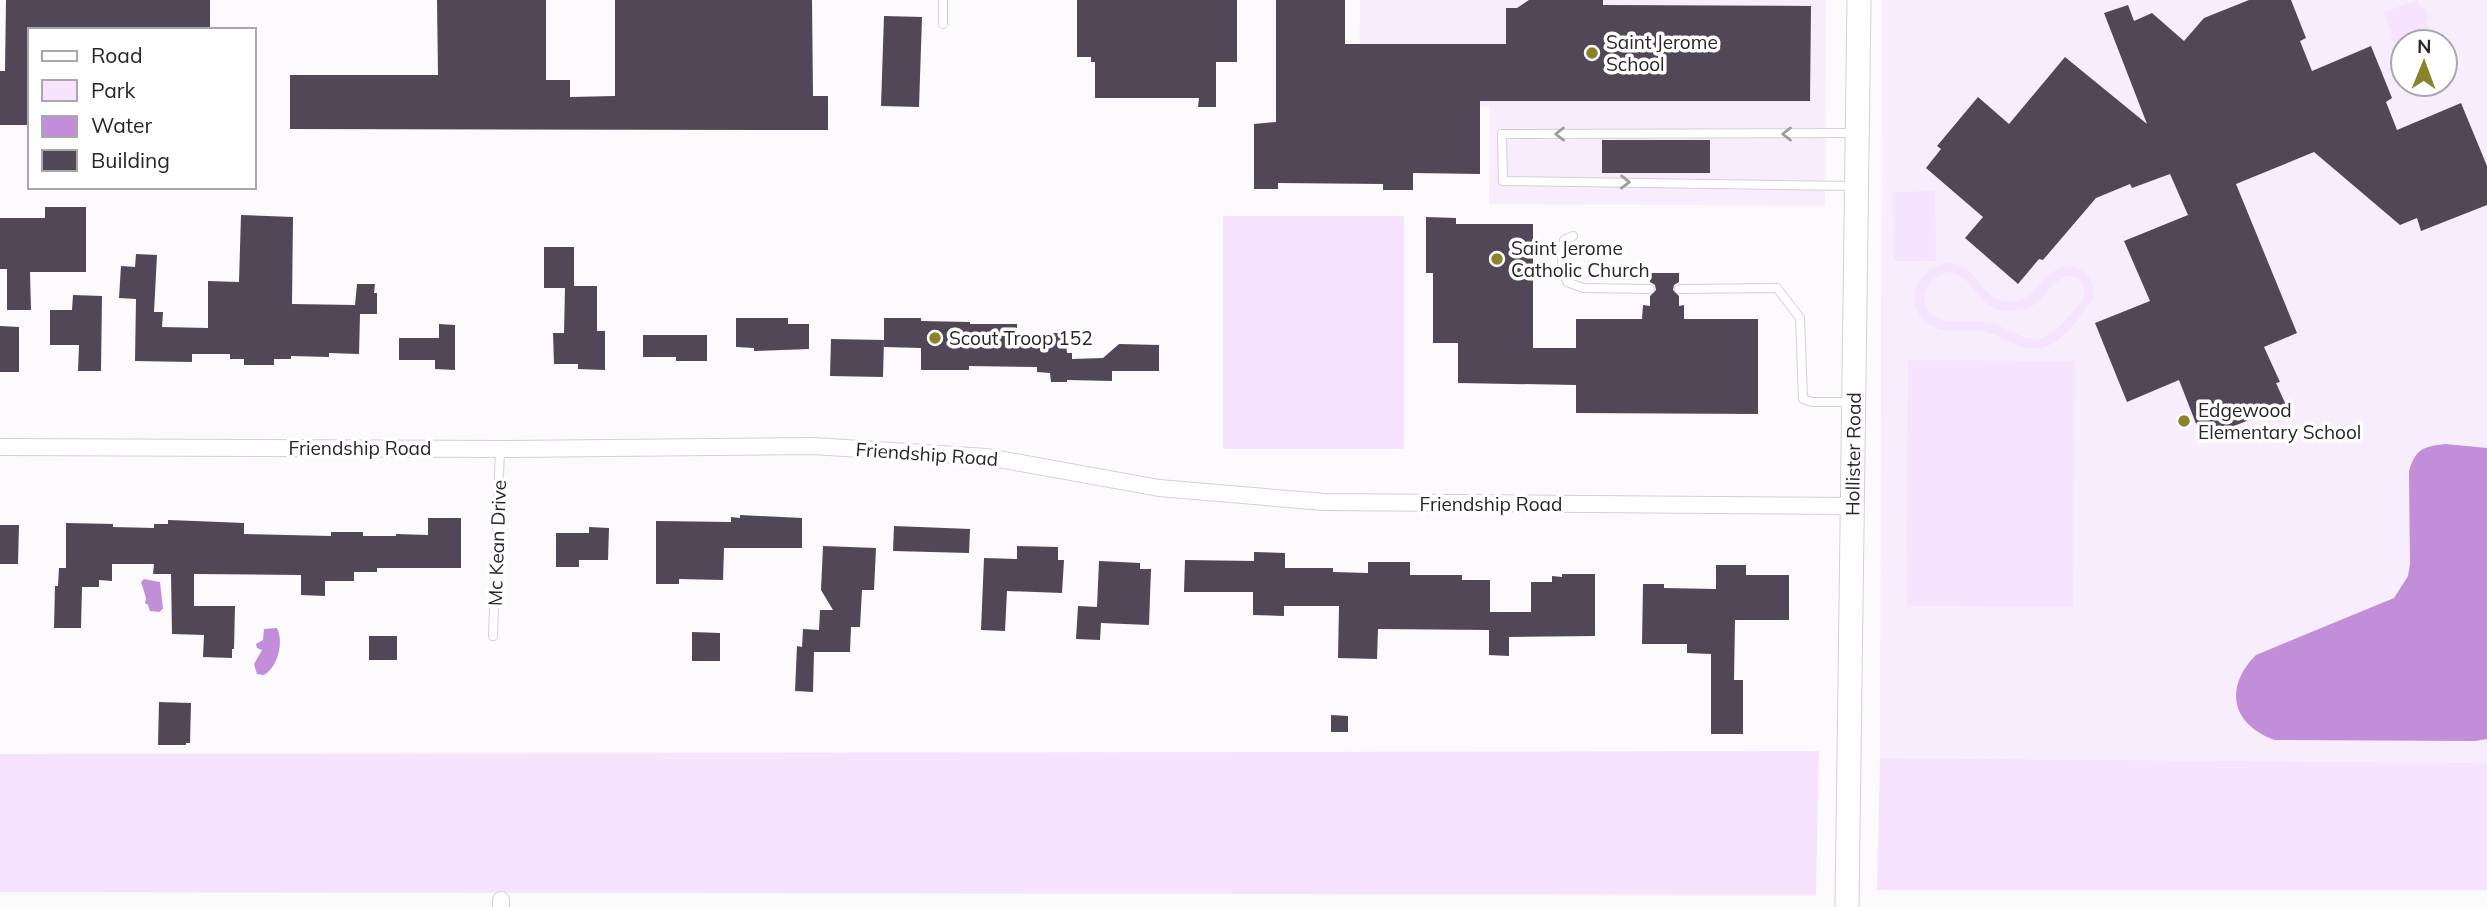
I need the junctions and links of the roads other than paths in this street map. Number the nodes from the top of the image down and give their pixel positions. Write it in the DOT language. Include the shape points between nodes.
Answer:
graph roads {
  1 [pos="943,0"];
  2 [pos="1859,0"];
  3 [pos="943,24"];
  4 [pos="1856,134"];
  5 [pos="1855,186"];
  6 [pos="1573,236"];
  7 [pos="1650,289"];
  8 [pos="1679,289"];
  9 [pos="1852,402"];
  10 [pos="0,447"];
  11 [pos="500,449"];
  12 [pos="1851,506"];
  13 [pos="493,636"];
  14 [pos="1847,907"];
  1 -- 3 [label="lane"];
  2 -- 4 [label="street, Hollister Road"];
  4 -- 5 [label="street, Hollister Road"];
  4 -- 5 [label="lane, one-way" via="1502,134 1503,181"];
  5 -- 9 [label="street, Hollister Road"];
  6 -- 7 [label="lane" via="1564,240 1562,249 1567,282 1583,288"];
  8 -- 9 [label="lane" via="1777,288 1800,318 1803,399"];
  9 -- 12 [label="street, Hollister Road"];
  10 -- 11 [label="street, Friendship Road"];
  11 -- 12 [label="street, Friendship Road" via="813,446 960,455 1159,488 1324,502"];
  11 -- 13 [label="lane, Mc Kean Drive"];
  12 -- 14 [label="street, Hollister Road"];
}
